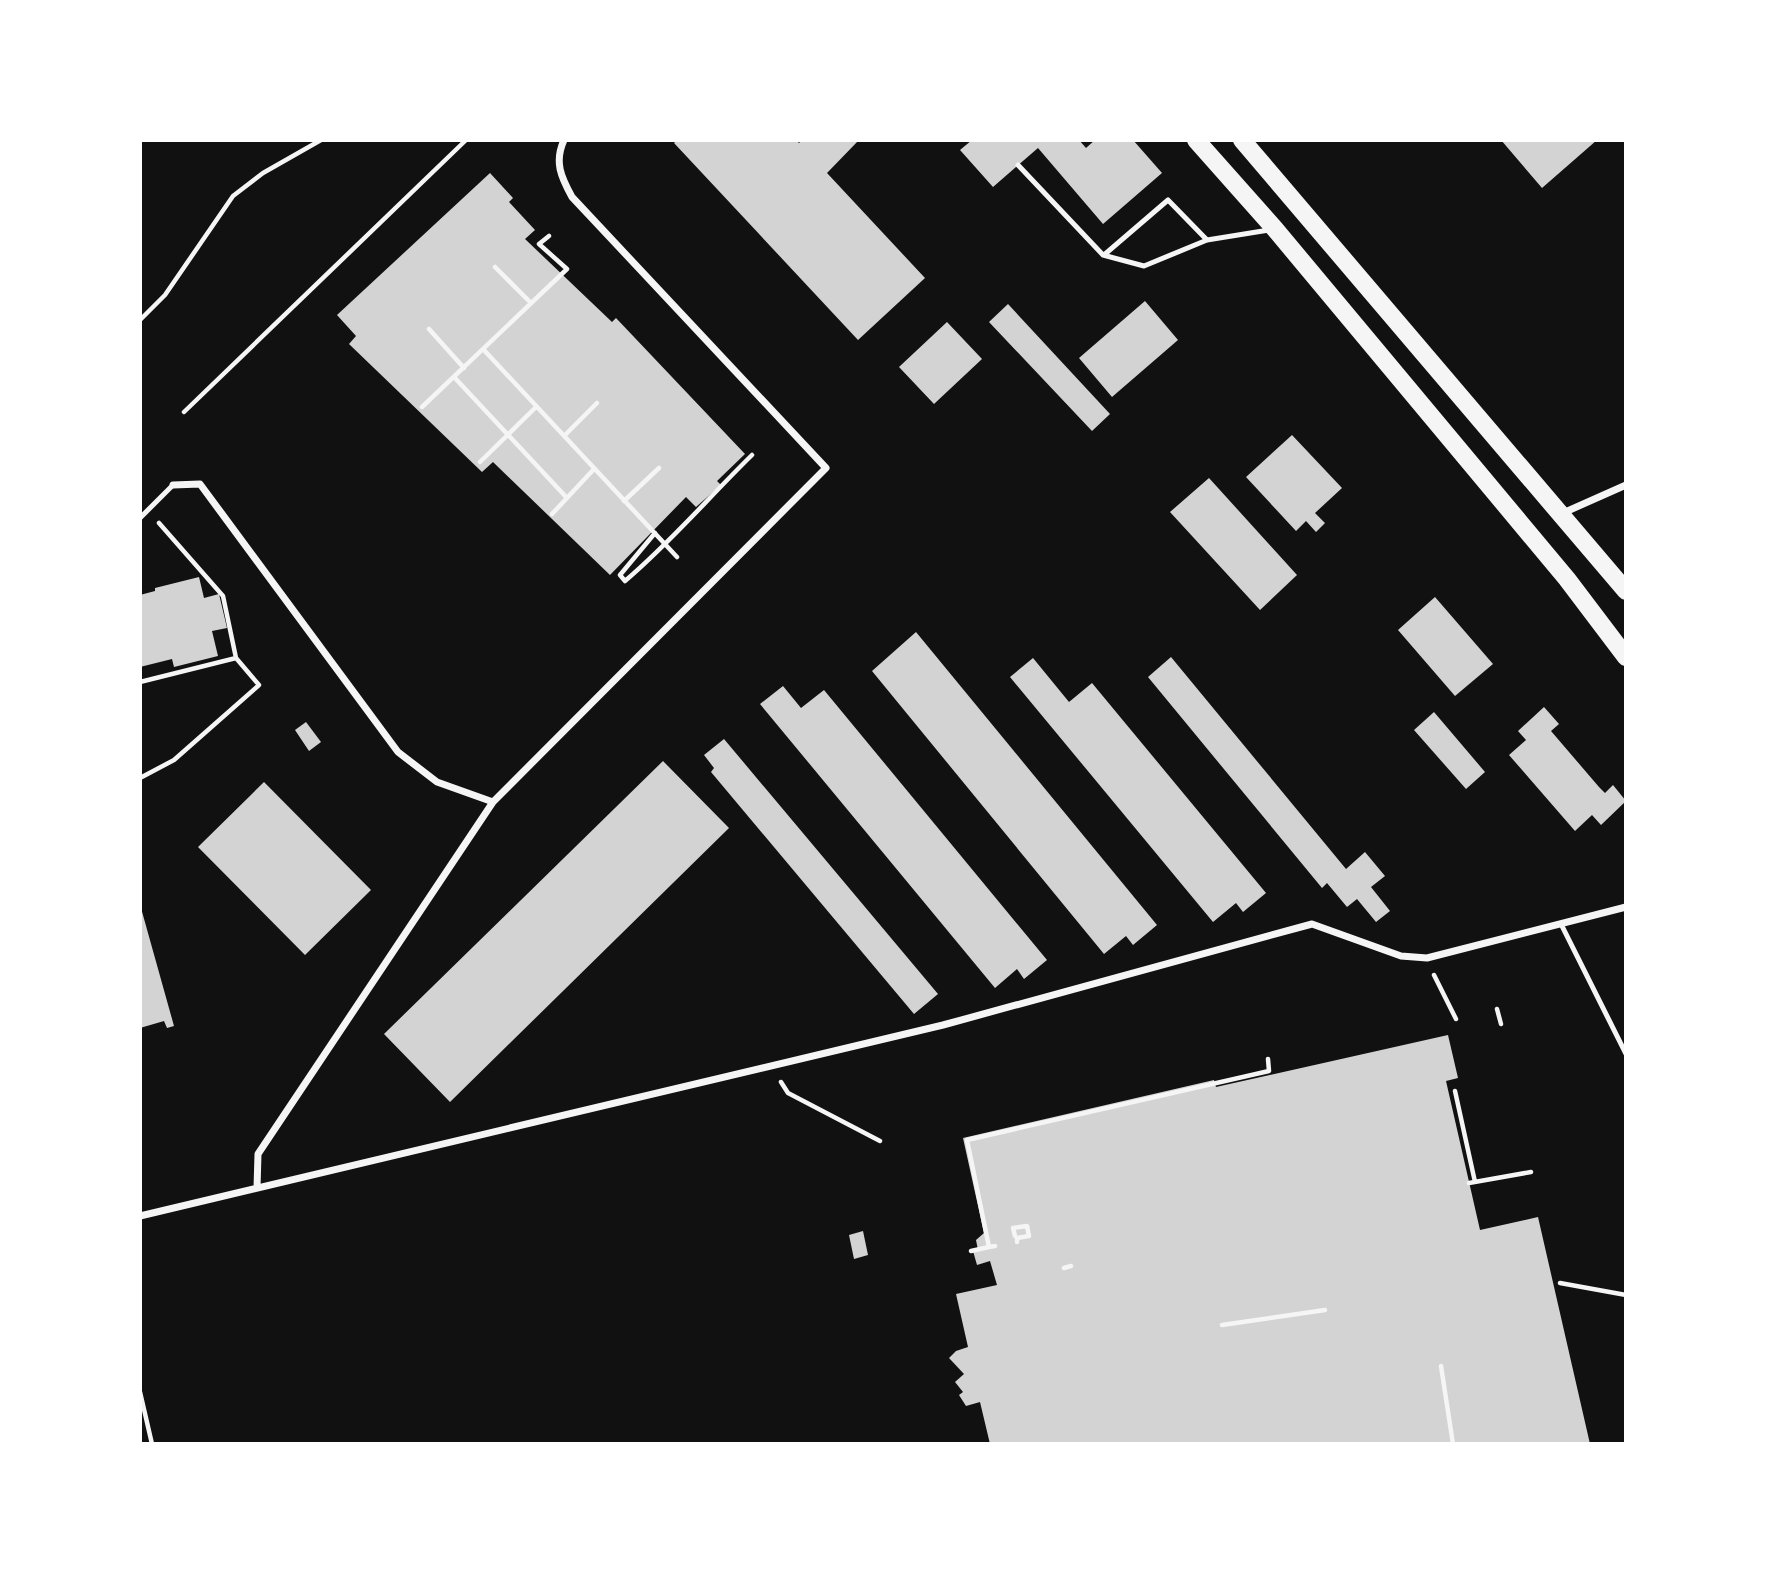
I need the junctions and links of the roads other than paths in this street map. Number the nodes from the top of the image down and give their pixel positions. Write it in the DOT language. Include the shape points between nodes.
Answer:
graph roads {
  1 [pos="564,140"];
  2 [pos="1196,140"];
  3 [pos="1242,140"];
  4 [pos="1018,165"];
  5 [pos="1275,229"];
  6 [pos="1206,240"];
  7 [pos="1103,255"];
  8 [pos="173,485"];
  9 [pos="1626,485"];
  10 [pos="1562,513"];
  11 [pos="140,518"];
  12 [pos="1626,592"];
  13 [pos="1626,657"];
  14 [pos="493,802"];
  15 [pos="1626,907"];
  16 [pos="1561,924"];
  17 [pos="1626,1054"];
  18 [pos="257,1188"];
  19 [pos="140,1216"];
  1 -- 14 [label="street" via="558,153 560,176 572,197 826,468"];
  2 -- 5 [label="main road"];
  3 -- 10 [label="main road"];
  4 -- 7 [label="lane"];
  5 -- 6 [label="lane"];
  5 -- 13 [label="main road" via="1567,579"];
  6 -- 7 [label="lane" via="1144,266"];
  6 -- 7 [label="lane" via="1168,200"];
  8 -- 11 [label="lane"];
  8 -- 14 [label="street" via="200,484 398,752 437,782"];
  9 -- 10 [label="street"];
  10 -- 12 [label="main road"];
  14 -- 18 [label="street" via="258,1154"];
  15 -- 16 [label="street"];
  16 -- 17 [label="lane"];
  16 -- 18 [label="street" via="1427,958 1401,956 1312,924 943,1025"];
  18 -- 19 [label="street"];
}
